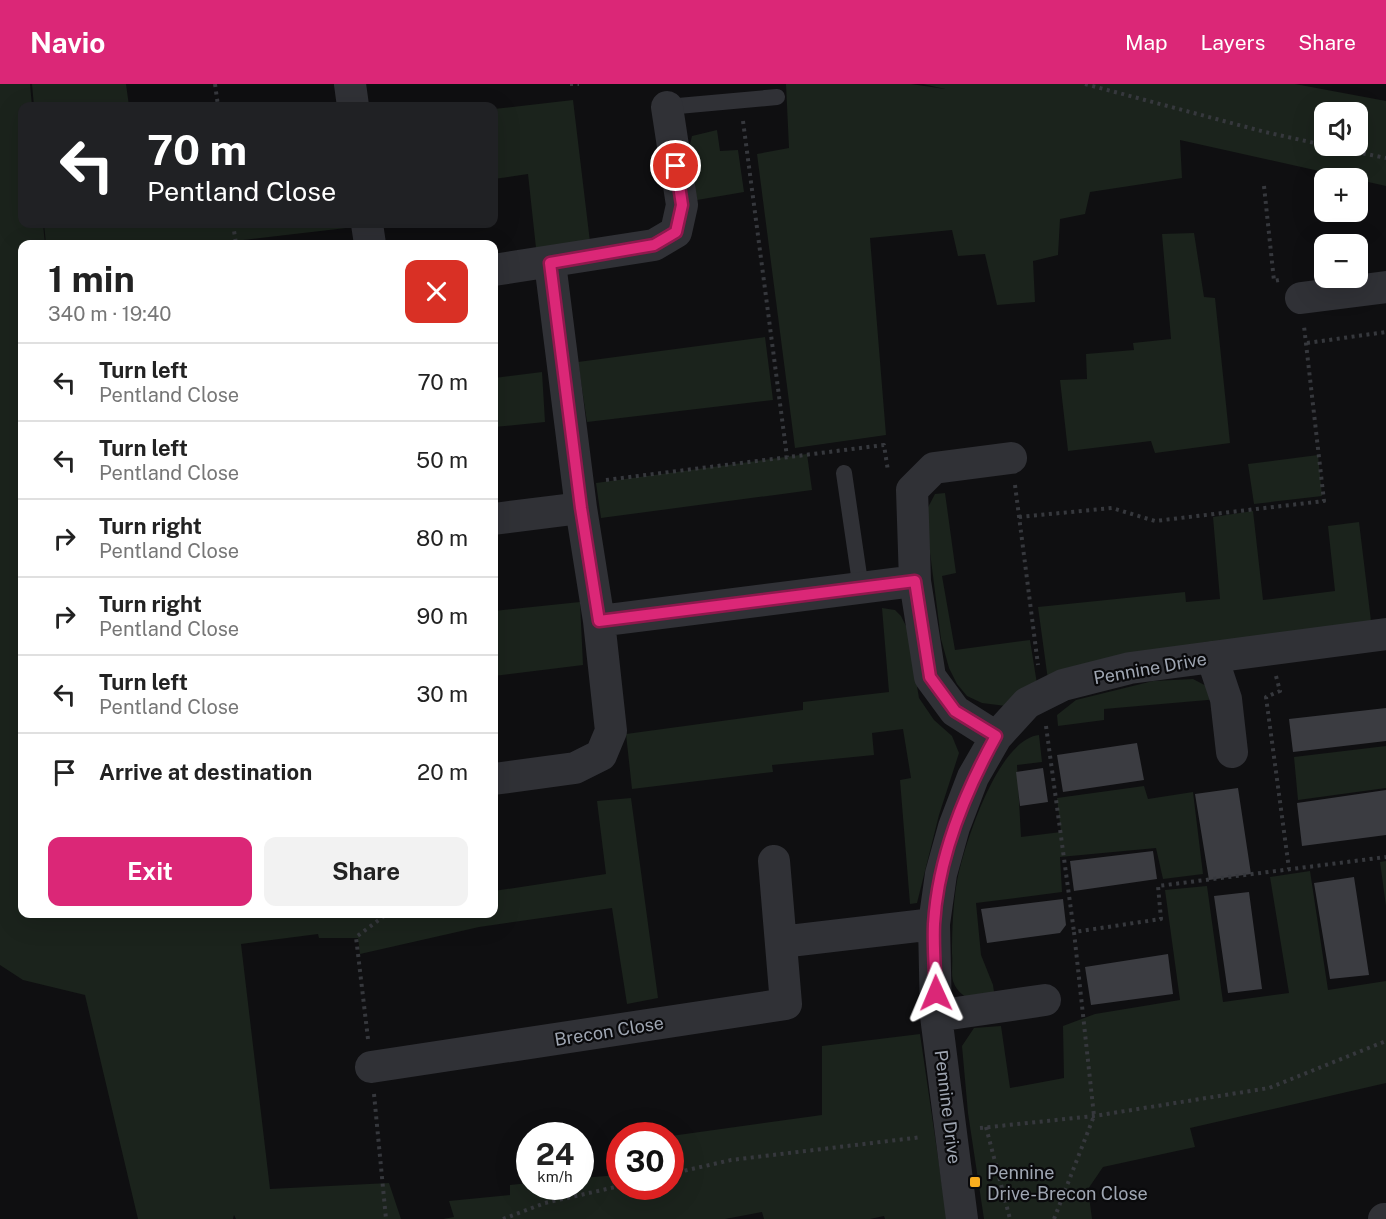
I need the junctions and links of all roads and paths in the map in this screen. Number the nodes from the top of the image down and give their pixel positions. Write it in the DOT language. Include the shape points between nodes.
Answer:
graph roads {
  1 [pos="215,84"];
  2 [pos="350,84"];
  3 [pos="570,84"];
  4 [pos="579,84"];
  5 [pos="1085,84"];
  6 [pos="777,97"];
  7 [pos="740,101"];
  8 [pos="217,102"];
  9 [pos="352,102"];
  10 [pos="667,107"];
  11 [pos="1314,143"];
  12 [pos="1368,154"];
  13 [pos="1386,158"];
  14 [pos="1264,186"];
  15 [pos="550,263"];
  16 [pos="498,270"];
  17 [pos="1386,287"];
  18 [pos="1301,298"];
  19 [pos="1386,332"];
  20 [pos="1306,344"];
  21 [pos="787,457"];
  22 [pos="1011,458"];
  23 [pos="844,473"];
  24 [pos="912,490"];
  25 [pos="579,496"];
  26 [pos="498,518"];
  27 [pos="1019,518"];
  28 [pos="915,581"];
  29 [pos="861,589"];
  30 [pos="599,621"];
  31 [pos="1386,634"];
  32 [pos="1270,650"];
  33 [pos="1212,657"];
  34 [pos="1042,696"];
  35 [pos="996,736"];
  36 [pos="1232,752"];
  37 [pos="498,778"];
  38 [pos="1386,857"];
  39 [pos="774,861"];
  40 [pos="1289,869"];
  41 [pos="934,924"];
  42 [pos="1074,932"];
  43 [pos="781,942"];
  44 [pos="1045,1000"];
  45 [pos="936,1017"];
  46 [pos="1386,1041"];
  47 [pos="371,1067"];
  48 [pos="1094,1116"];
  49 [pos="986,1127"];
  50 [pos="952,1133"];
  51 [pos="684,1171"];
  52 [pos="606,1189"];
  53 [pos="503,1219"];
  54 [pos="962,1219"];
  55 [pos="1010,1219"];
  56 [pos="1054,1219"];
  1 -- 8 [label="path"];
  2 -- 9 [label="street"];
  3 -- 4 [label="path"];
  5 -- 11 [label="path"];
  6 -- 7 [label="lane"];
  7 -- 10 [label="lane"];
  7 -- 21 [label="path"];
  10 -- 15 [label="street" via="682,205 676,232 654,245"];
  12 -- 13 [label="path"];
  14 -- 18 [label="path" via="1274,281 1299,279"];
  15 -- 16 [label="street"];
  15 -- 25 [label="street"];
  17 -- 18 [label="street"];
  18 -- 20 [label="path"];
  19 -- 20 [label="path"];
  20 -- 27 [label="path" via="1323,501 1155,521 1112,508"];
  21 -- 24 [label="path" via="884,445 889,474"];
  21 -- 25 [label="path"];
  22 -- 24 [label="street" via="934,468"];
  22 -- 27 [label="path"];
  23 -- 29 [label="lane"];
  24 -- 28 [label="street"];
  25 -- 26 [label="street"];
  25 -- 30 [label="street"];
  27 -- 34 [label="path"];
  28 -- 29 [label="street"];
  28 -- 35 [label="street" via="930,677 955,711"];
  29 -- 30 [label="street"];
  30 -- 37 [label="street" via="611,730 601,754 575,768"];
  31 -- 32 [label="street, Pennine Drive"];
  32 -- 33 [label="street, Pennine Drive"];
  32 -- 40 [label="path" via="1280,691 1266,697"];
  33 -- 34 [label="street, Pennine Drive" via="1130,668 1063,685"];
  33 -- 36 [label="street" via="1226,699"];
  34 -- 35 [label="street, Pennine Drive" via="1027,703"];
  34 -- 42 [label="path"];
  35 -- 41 [label="street, Pennine Drive" via="973,777 954,827 940,874"];
  38 -- 40 [label="path"];
  39 -- 43 [label="street, Brecon Close"];
  40 -- 42 [label="path" via="1158,886 1161,919"];
  41 -- 43 [label="street"];
  41 -- 45 [label="street, Pennine Drive"];
  42 -- 48 [label="path"];
  43 -- 47 [label="street, Brecon Close" via="786,1004"];
  44 -- 45 [label="street"];
  45 -- 50 [label="street, Pennine Drive"];
  46 -- 48 [label="path" via="1269,1088"];
  48 -- 49 [label="path"];
  48 -- 56 [label="path"];
  49 -- 50 [label="path"];
  49 -- 55 [label="path"];
  50 -- 51 [label="path" via="731,1160"];
  50 -- 54 [label="street, Pennine Drive"];
  52 -- 53 [label="path" via="545,1203"];
}
